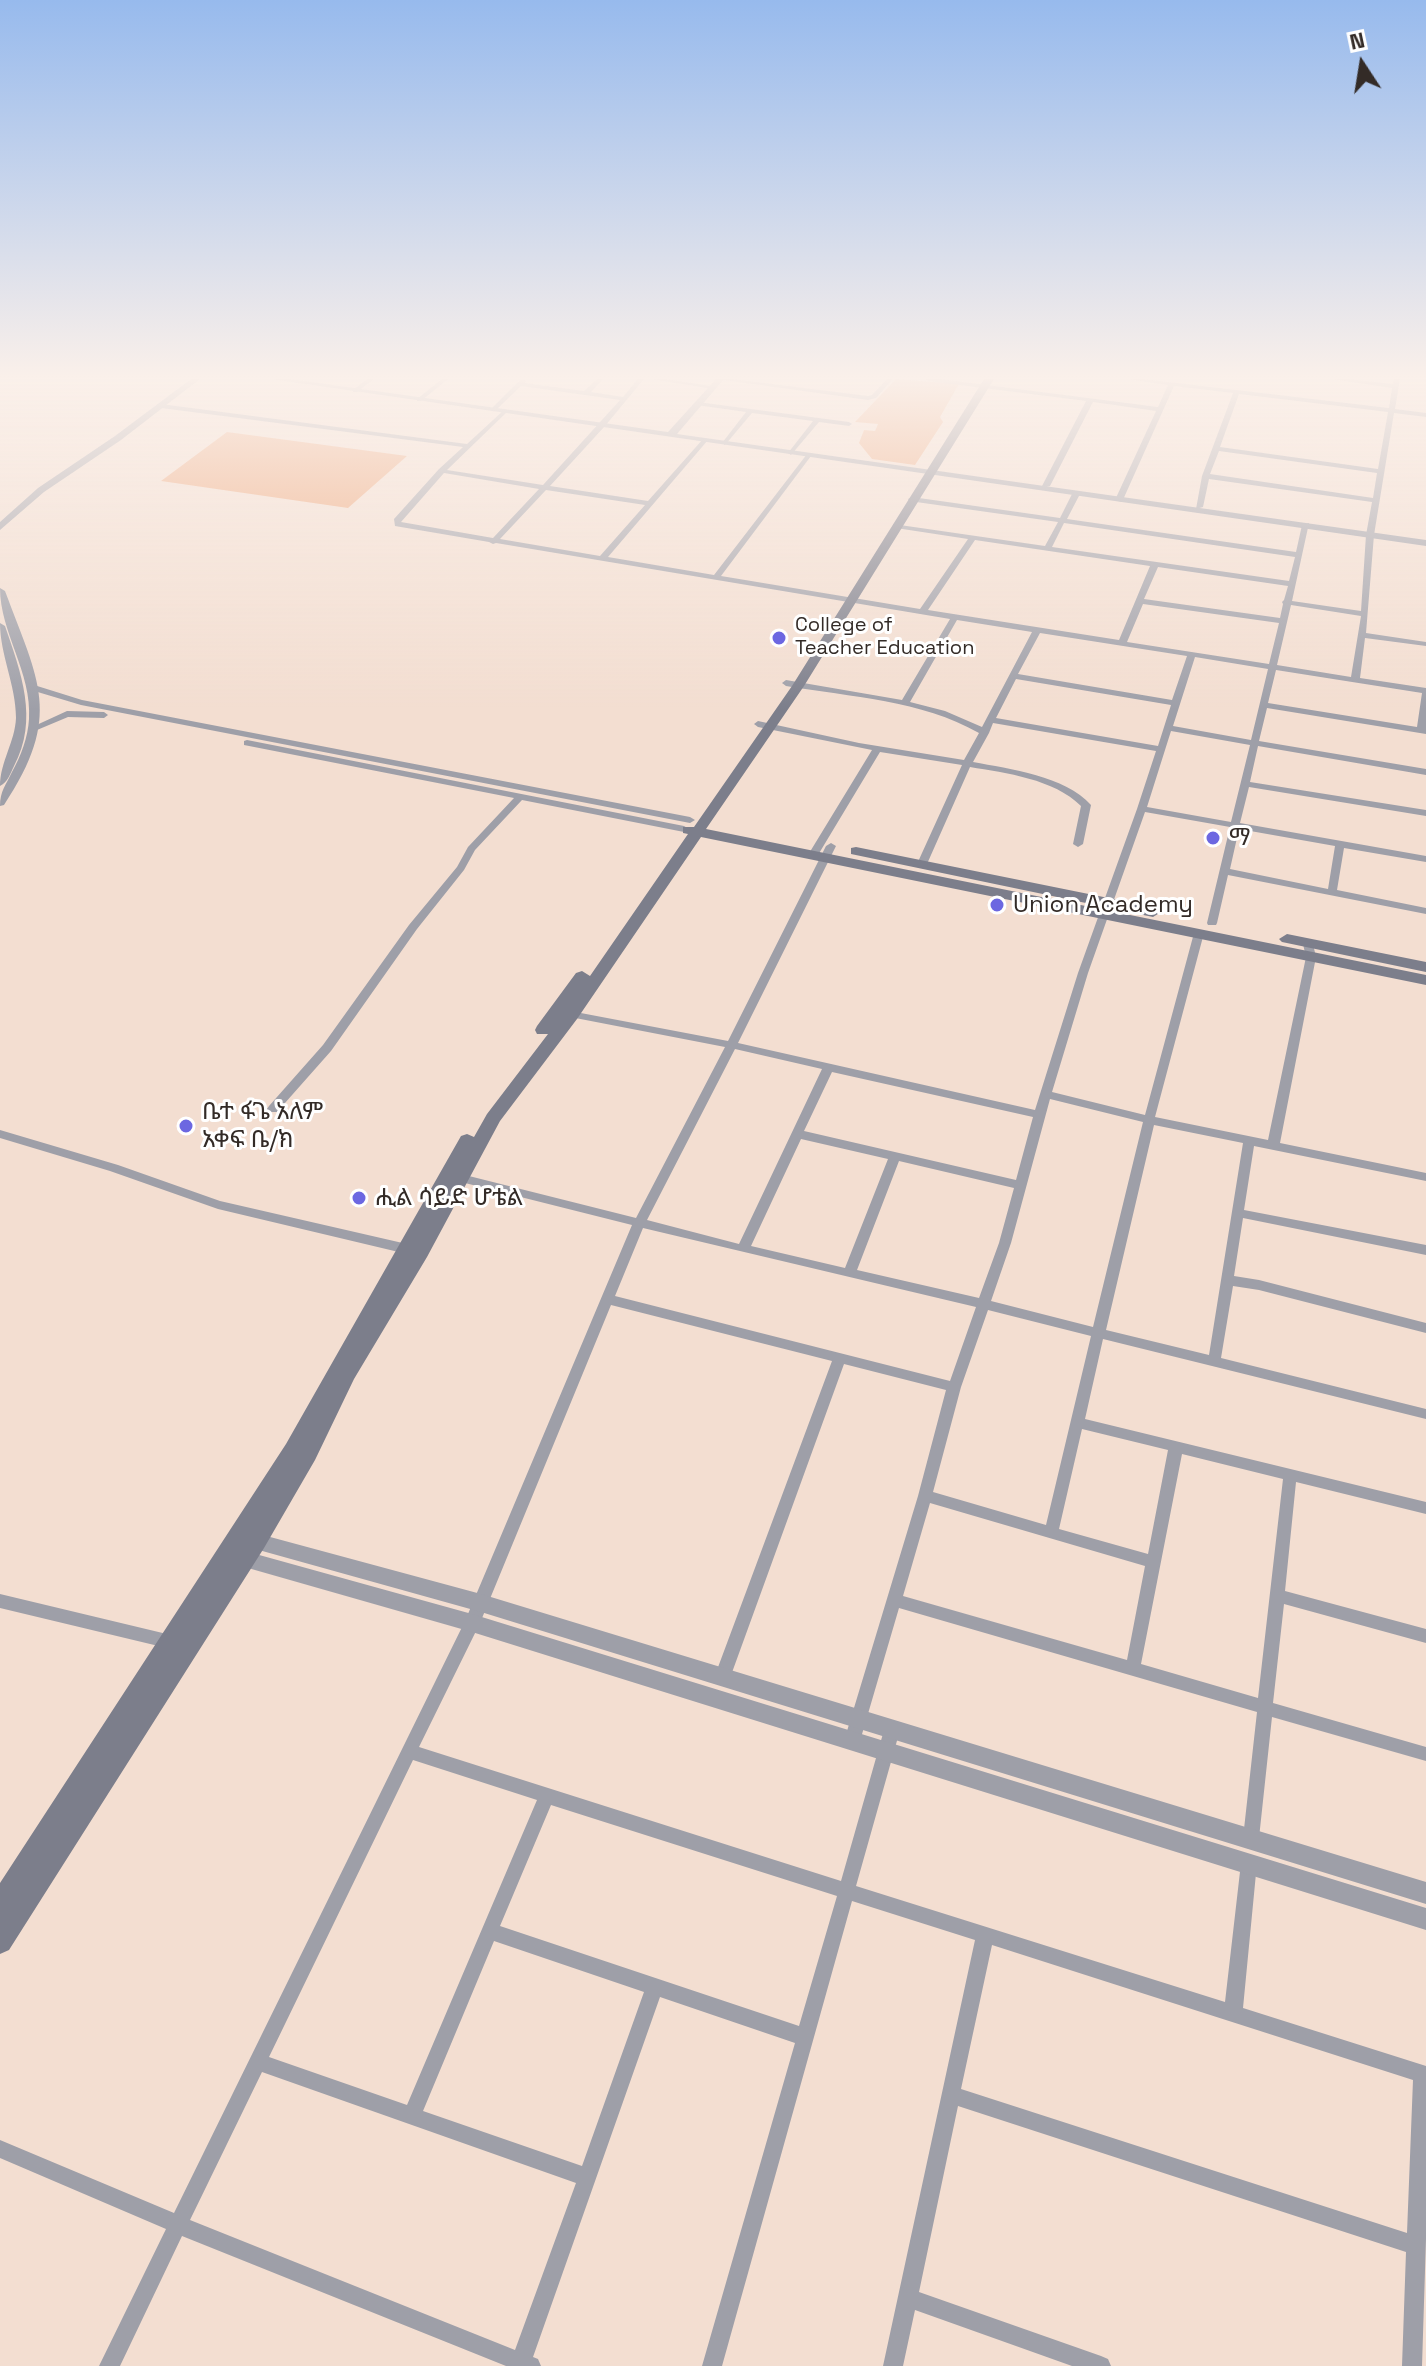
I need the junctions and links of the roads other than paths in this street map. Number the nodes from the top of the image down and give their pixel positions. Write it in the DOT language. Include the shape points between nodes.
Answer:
graph roads {
  1 [pos="34,489"];
  2 [pos="42,489"];
  3 [pos="425,489"];
  4 [pos="541,489"];
  5 [pos="558,489"];
  6 [pos="663,489"];
  7 [pos="783,489"];
  8 [pos="912,489"];
  9 [pos="916,489"];
  10 [pos="1047,489"];
  11 [pos="1067,489"];
  12 [pos="1124,489"];
  13 [pos="1203,489"];
  14 [pos="1298,489"];
  15 [pos="1379,489"];
  16 [pos="1076,494"];
  17 [pos="1120,498"];
  18 [pos="912,499"];
  19 [pos="1377,501"];
  20 [pos="650,504"];
  21 [pos="1199,507"];
  22 [pos="0,514"];
  23 [pos="1062,521"];
  24 [pos="1306,525"];
  25 [pos="896,526"];
  26 [pos="0,527"];
  27 [pos="1371,533"];
  28 [pos="973,537"];
  29 [pos="1426,541"];
  30 [pos="493,542"];
  31 [pos="1048,548"];
  32 [pos="1298,555"];
  33 [pos="602,559"];
  34 [pos="1155,564"];
  35 [pos="716,578"];
  36 [pos="1291,584"];
  37 [pos="0,591"];
  38 [pos="846,600"];
  39 [pos="1140,601"];
  40 [pos="1286,602"];
  41 [pos="923,611"];
  42 [pos="1365,614"];
  43 [pos="955,617"];
  44 [pos="1282,621"];
  45 [pos="0,626"];
  46 [pos="1037,630"];
  47 [pos="1362,635"];
  48 [pos="1122,644"];
  49 [pos="1426,644"];
  50 [pos="1191,655"];
  51 [pos="1271,668"];
  52 [pos="1014,676"];
  53 [pos="1355,680"];
  54 [pos="792,684"];
  55 [pos="34,688"];
  56 [pos="1426,692"];
  57 [pos="1175,703"];
  58 [pos="904,704"];
  59 [pos="1264,705"];
  60 [pos="150,720"];
  61 [pos="993,720"];
  62 [pos="764,726"];
  63 [pos="34,728"];
  64 [pos="1167,728"];
  65 [pos="1424,731"];
  66 [pos="985,733"];
  67 [pos="1255,743"];
  68 [pos="877,749"];
  69 [pos="1161,749"];
  70 [pos="967,764"];
  71 [pos="1426,772"];
  72 [pos="0,782"];
  73 [pos="1246,784"];
  74 [pos="521,796"];
  75 [pos="0,802"];
  76 [pos="1142,809"];
  77 [pos="1426,813"];
  78 [pos="1234,825"];
  79 [pos="694,826"];
  80 [pos="1078,844"];
  81 [pos="1340,844"];
  82 [pos="822,851"];
  83 [pos="1426,859"];
  84 [pos="922,864"];
  85 [pos="1224,871"];
  86 [pos="1332,892"];
  87 [pos="1105,908"];
  88 [pos="1426,911"];
  89 [pos="1206,928"];
  90 [pos="1309,950"];
  91 [pos="1426,967"];
  92 [pos="1426,980"];
  93 [pos="564,1013"];
  94 [pos="731,1045"];
  95 [pos="828,1068"];
  96 [pos="1046,1094"];
  97 [pos="273,1109"];
  98 [pos="1039,1115"];
  99 [pos="1149,1120"];
  100 [pos="0,1134"];
  101 [pos="798,1134"];
  102 [pos="1249,1141"];
  103 [pos="1273,1146"];
  104 [pos="895,1156"];
  105 [pos="1426,1177"];
  106 [pos="461,1178"];
  107 [pos="1019,1185"];
  108 [pos="1238,1213"];
  109 [pos="640,1221"];
  110 [pos="407,1249"];
  111 [pos="743,1249"];
  112 [pos="1426,1250"];
  113 [pos="849,1274"];
  114 [pos="1227,1280"];
  115 [pos="607,1299"];
  116 [pos="982,1304"];
  117 [pos="1426,1328"];
  118 [pos="1098,1333"];
  119 [pos="839,1359"];
  120 [pos="1214,1363"];
  121 [pos="954,1387"];
  122 [pos="1426,1414"];
  123 [pos="1076,1422"];
  124 [pos="1176,1447"];
  125 [pos="1290,1475"];
  126 [pos="925,1496"];
  127 [pos="1426,1508"];
  128 [pos="1051,1532"];
  129 [pos="242,1548"];
  130 [pos="1152,1562"];
  131 [pos="1279,1596"];
  132 [pos="895,1600"];
  133 [pos="0,1601"];
  134 [pos="476,1613"];
  135 [pos="1426,1636"];
  136 [pos="171,1642"];
  137 [pos="1133,1668"];
  138 [pos="722,1678"];
  139 [pos="1265,1709"];
  140 [pos="855,1730"];
  141 [pos="889,1740"];
  142 [pos="410,1752"];
  143 [pos="1426,1754"];
  144 [pos="547,1796"];
  145 [pos="1251,1838"];
  146 [pos="1249,1863"];
  147 [pos="844,1892"];
  148 [pos="1426,1893"];
  149 [pos="0,1906"];
  150 [pos="1426,1919"];
  151 [pos="489,1931"];
  152 [pos="985,1936"];
  153 [pos="0,1941"];
  154 [pos="655,1987"];
  155 [pos="1233,2014"];
  156 [pos="804,2037"];
  157 [pos="258,2062"];
  158 [pos="1424,2075"];
  159 [pos="953,2095"];
  160 [pos="412,2114"];
  161 [pos="0,2149"];
  162 [pos="586,2177"];
  163 [pos="178,2225"];
  164 [pos="1416,2246"];
  165 [pos="908,2298"];
  166 [pos="526,2364"];
  167 [pos="109,2366"];
  168 [pos="712,2366"];
  169 [pos="893,2366"];
  170 [pos="1101,2366"];
  171 [pos="1412,2366"];
  1 -- 22 [label="street"];
  2 -- 26 [label="street"];
  3 -- 30 [label="street" via="396,522"];
  4 -- 30 [label="street"];
  5 -- 20 [label="street"];
  6 -- 20 [label="street"];
  7 -- 35 [label="street"];
  8 -- 38 [label="main road"];
  9 -- 18 [label="main road"];
  10 -- 16 [label="street"];
  11 -- 17 [label="street"];
  12 -- 17 [label="street"];
  13 -- 21 [label="street"];
  14 -- 19 [label="street"];
  15 -- 19 [label="street"];
  16 -- 17 [label="street"];
  16 -- 23 [label="street"];
  17 -- 21 [label="street"];
  17 -- 24 [label="street"];
  18 -- 23 [label="street"];
  18 -- 25 [label="main road"];
  19 -- 27 [label="street"];
  20 -- 33 [label="street"];
  21 -- 27 [label="street"];
  23 -- 31 [label="street"];
  23 -- 32 [label="street"];
  24 -- 27 [label="street"];
  24 -- 32 [label="street"];
  25 -- 28 [label="street"];
  25 -- 38 [label="main road"];
  27 -- 29 [label="street"];
  27 -- 42 [label="street"];
  28 -- 31 [label="street"];
  28 -- 41 [label="street"];
  30 -- 33 [label="street"];
  31 -- 34 [label="street"];
  32 -- 36 [label="street"];
  33 -- 35 [label="street"];
  34 -- 36 [label="street"];
  34 -- 39 [label="street"];
  35 -- 38 [label="street"];
  36 -- 40 [label="street"];
  37 -- 55 [label="street"];
  38 -- 41 [label="street"];
  38 -- 54 [label="main road"];
  39 -- 44 [label="street"];
  39 -- 48 [label="street"];
  40 -- 42 [label="street"];
  40 -- 44 [label="street"];
  41 -- 43 [label="street"];
  42 -- 47 [label="street"];
  43 -- 46 [label="street"];
  43 -- 58 [label="street"];
  44 -- 51 [label="street"];
  45 -- 72 [label="street" via="23,701 22,729"];
  46 -- 48 [label="street"];
  46 -- 52 [label="street"];
  47 -- 49 [label="street"];
  47 -- 53 [label="street"];
  48 -- 50 [label="street"];
  50 -- 51 [label="street"];
  50 -- 57 [label="street"];
  51 -- 53 [label="street"];
  51 -- 59 [label="street"];
  52 -- 57 [label="street"];
  52 -- 61 [label="street"];
  53 -- 56 [label="street"];
  54 -- 58 [label="street"];
  54 -- 62 [label="main road"];
  55 -- 60 [label="street"];
  55 -- 63 [label="street"];
  56 -- 65 [label="street"];
  57 -- 64 [label="street"];
  58 -- 66 [label="street" via="953,716"];
  59 -- 65 [label="street"];
  59 -- 67 [label="street"];
  60 -- 63 [label="street" via="78,712"];
  60 -- 74 [label="street"];
  60 -- 79 [label="street"];
  61 -- 66 [label="street"];
  61 -- 69 [label="street"];
  62 -- 68 [label="street"];
  62 -- 79 [label="main road"];
  63 -- 75 [label="street" via="22,766"];
  64 -- 67 [label="street"];
  64 -- 69 [label="street"];
  66 -- 70 [label="street"];
  67 -- 71 [label="street"];
  67 -- 73 [label="street"];
  68 -- 70 [label="street"];
  68 -- 82 [label="street"];
  69 -- 76 [label="street"];
  70 -- 80 [label="street" via="1013,772 1080,796 1086,813"];
  70 -- 84 [label="street"];
  73 -- 77 [label="street"];
  73 -- 78 [label="street"];
  74 -- 79 [label="street"];
  74 -- 97 [label="street" via="471,849 327,1048"];
  76 -- 78 [label="street"];
  76 -- 87 [label="street"];
  78 -- 81 [label="street"];
  78 -- 85 [label="street"];
  79 -- 82 [label="main road"];
  79 -- 93 [label="main road"];
  81 -- 83 [label="street"];
  81 -- 86 [label="street"];
  82 -- 84 [label="main road"];
  82 -- 87 [label="main road"];
  82 -- 94 [label="street"];
  84 -- 87 [label="main road"];
  85 -- 86 [label="street"];
  85 -- 89 [label="street"];
  86 -- 88 [label="street"];
  87 -- 89 [label="main road"];
  87 -- 96 [label="street"];
  89 -- 90 [label="main road"];
  89 -- 99 [label="street"];
  90 -- 91 [label="main road"];
  90 -- 92 [label="main road"];
  90 -- 103 [label="street"];
  93 -- 94 [label="street"];
  93 -- 106 [label="main road" via="499,1108"];
  93 -- 110 [label="main road" via="480,1116"];
  94 -- 95 [label="street"];
  94 -- 109 [label="street"];
  95 -- 98 [label="street"];
  95 -- 101 [label="street"];
  96 -- 98 [label="street"];
  96 -- 99 [label="street"];
  98 -- 107 [label="street"];
  99 -- 102 [label="street"];
  99 -- 118 [label="street"];
  100 -- 110 [label="street" via="218,1205"];
  101 -- 104 [label="street"];
  101 -- 111 [label="street"];
  102 -- 103 [label="street"];
  102 -- 108 [label="street"];
  103 -- 105 [label="street"];
  104 -- 107 [label="street"];
  104 -- 113 [label="street"];
  106 -- 109 [label="street"];
  106 -- 129 [label="main road" via="346,1376 308,1454"];
  107 -- 116 [label="street"];
  108 -- 112 [label="street"];
  108 -- 114 [label="street"];
  109 -- 111 [label="street"];
  109 -- 115 [label="street"];
  110 -- 129 [label="main road" via="332,1372"];
  111 -- 113 [label="street"];
  113 -- 116 [label="street"];
  114 -- 117 [label="street"];
  114 -- 120 [label="street"];
  115 -- 119 [label="street"];
  115 -- 134 [label="street"];
  116 -- 118 [label="street"];
  116 -- 121 [label="street"];
  118 -- 120 [label="street"];
  118 -- 123 [label="street"];
  119 -- 121 [label="street"];
  119 -- 138 [label="street"];
  120 -- 122 [label="street"];
  121 -- 126 [label="street"];
  123 -- 124 [label="street"];
  123 -- 128 [label="street"];
  124 -- 125 [label="street"];
  124 -- 130 [label="street"];
  125 -- 127 [label="street"];
  125 -- 131 [label="street"];
  126 -- 128 [label="street"];
  126 -- 132 [label="street"];
  128 -- 130 [label="street"];
  129 -- 134 [label="street"];
  129 -- 136 [label="main road"];
  129 -- 153 [label="main road"];
  130 -- 137 [label="street"];
  131 -- 135 [label="street"];
  131 -- 139 [label="street"];
  132 -- 137 [label="street"];
  132 -- 140 [label="street"];
  133 -- 136 [label="street"];
  134 -- 138 [label="street"];
  134 -- 140 [label="street"];
  134 -- 142 [label="street"];
  136 -- 149 [label="main road"];
  137 -- 139 [label="street"];
  138 -- 140 [label="street"];
  139 -- 143 [label="street"];
  139 -- 145 [label="street"];
  140 -- 141 [label="street"];
  141 -- 145 [label="street"];
  141 -- 146 [label="street"];
  141 -- 147 [label="street"];
  142 -- 144 [label="street"];
  142 -- 157 [label="street"];
  144 -- 147 [label="street"];
  144 -- 151 [label="street"];
  145 -- 148 [label="street"];
  146 -- 150 [label="street"];
  146 -- 155 [label="street"];
  147 -- 152 [label="street"];
  147 -- 156 [label="street"];
  151 -- 154 [label="street"];
  151 -- 160 [label="street"];
  152 -- 155 [label="street"];
  152 -- 159 [label="street"];
  154 -- 156 [label="street"];
  154 -- 162 [label="street"];
  155 -- 158 [label="street"];
  156 -- 168 [label="street"];
  157 -- 160 [label="street"];
  157 -- 163 [label="street"];
  158 -- 164 [label="street"];
  159 -- 164 [label="street"];
  159 -- 165 [label="street"];
  160 -- 162 [label="street"];
  161 -- 163 [label="street"];
  162 -- 166 [label="street"];
  163 -- 166 [label="street"];
  163 -- 167 [label="street"];
  164 -- 171 [label="street"];
  165 -- 169 [label="street"];
  165 -- 170 [label="street"];
}
